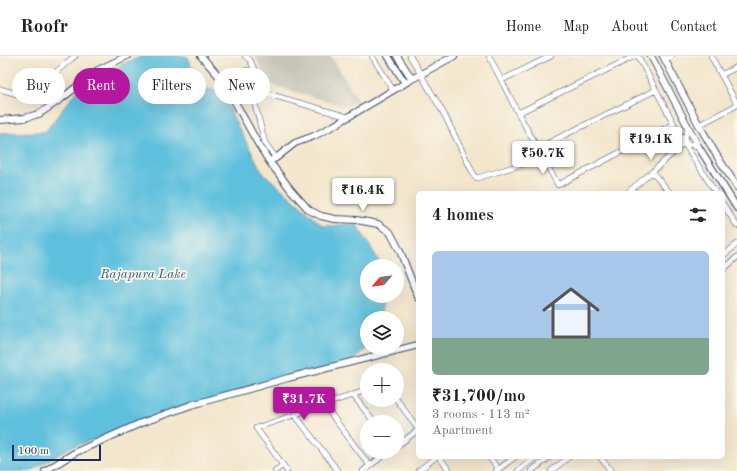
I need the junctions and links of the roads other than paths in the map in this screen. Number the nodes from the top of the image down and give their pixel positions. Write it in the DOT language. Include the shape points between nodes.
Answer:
graph roads {
  1 [pos="75,56"];
  2 [pos="128,56"];
  3 [pos="200,56"];
  4 [pos="245,56"];
  5 [pos="372,56"];
  6 [pos="388,56"];
  7 [pos="398,56"];
  8 [pos="410,56"];
  9 [pos="454,56"];
  10 [pos="489,56"];
  11 [pos="551,56"];
  12 [pos="635,56"];
  13 [pos="638,56"];
  14 [pos="650,56"];
  15 [pos="672,56"];
  16 [pos="711,56"];
  17 [pos="446,58"];
  18 [pos="664,58"];
  19 [pos="737,67"];
  20 [pos="421,74"];
  21 [pos="721,75"];
  22 [pos="412,79"];
  23 [pos="502,80"];
  24 [pos="405,83"];
  25 [pos="0,89"];
  26 [pos="393,90"];
  27 [pos="656,90"];
  28 [pos="255,104"];
  29 [pos="737,105"];
  30 [pos="518,114"];
  31 [pos="348,117"];
  32 [pos="0,120"];
  33 [pos="674,124"];
  34 [pos="699,125"];
  35 [pos="688,128"];
  36 [pos="684,143"];
  37 [pos="698,146"];
  38 [pos="538,148"];
  39 [pos="276,158"];
  40 [pos="543,158"];
  41 [pos="269,161"];
  42 [pos="652,172"];
  43 [pos="737,187"];
  44 [pos="629,191"];
  45 [pos="668,191"];
  46 [pos="715,191"];
  47 [pos="725,207"];
  48 [pos="737,208"];
  49 [pos="737,226"];
  50 [pos="737,244"];
  51 [pos="725,253"];
  52 [pos="737,258"];
  53 [pos="725,268"];
  54 [pos="416,292"];
  55 [pos="416,346"];
  56 [pos="360,392"];
  57 [pos="353,395"];
  58 [pos="324,405"];
  59 [pos="401,407"];
  60 [pos="295,415"];
  61 [pos="369,415"];
  62 [pos="416,426"];
  63 [pos="416,431"];
  64 [pos="404,440"];
  65 [pos="379,459"];
  66 [pos="435,459"];
  67 [pos="440,459"];
  68 [pos="490,459"];
  69 [pos="512,459"];
  70 [pos="533,459"];
  71 [pos="547,459"];
  72 [pos="566,459"];
  73 [pos="602,459"];
  74 [pos="283,465"];
  75 [pos="370,466"];
  76 [pos="497,470"];
  77 [pos="45,471"];
  78 [pos="275,471"];
  79 [pos="287,471"];
  80 [pos="338,471"];
  81 [pos="363,471"];
  82 [pos="418,471"];
  83 [pos="450,471"];
  84 [pos="518,471"];
  85 [pos="531,471"];
  86 [pos="551,471"];
  87 [pos="611,471"];
  1 -- 25 [label="street" via="27,97"];
  2 -- 32 [label="street" via="98,70 39,114"];
  3 -- 41 [label="street" via="224,82"];
  4 -- 31 [label="street" via="250,60 265,93"];
  5 -- 26 [label="street"];
  6 -- 24 [label="street"];
  7 -- 22 [label="street"];
  8 -- 20 [label="street"];
  9 -- 17 [label="street"];
  10 -- 23 [label="street"];
  11 -- 23 [label="street"];
  12 -- 30 [label="street"];
  13 -- 27 [label="street"];
  14 -- 35 [label="street"];
  15 -- 18 [label="street"];
  16 -- 21 [label="street"];
  17 -- 20 [label="street"];
  18 -- 34 [label="street"];
  19 -- 21 [label="street"];
  20 -- 22 [label="street"];
  20 -- 40 [label="street" via="475,177"];
  21 -- 29 [label="street"];
  22 -- 24 [label="street"];
  23 -- 30 [label="street"];
  24 -- 26 [label="street"];
  26 -- 31 [label="street"];
  27 -- 33 [label="street"];
  27 -- 38 [label="street"];
  28 -- 39 [label="street" via="265,143"];
  29 -- 34 [label="street"];
  30 -- 38 [label="street"];
  31 -- 39 [label="street" via="314,136 295,143"];
  33 -- 36 [label="street"];
  33 -- 40 [label="street" via="558,184"];
  34 -- 43 [label="street"];
  35 -- 36 [label="street"];
  35 -- 37 [label="street"];
  36 -- 37 [label="street"];
  36 -- 42 [label="street"];
  36 -- 46 [label="street"];
  37 -- 48 [label="street"];
  38 -- 40 [label="street"];
  39 -- 41 [label="street"];
  41 -- 54 [label="street" via="296,195 310,210 320,216 378,224 390,232"];
  42 -- 44 [label="street"];
  42 -- 45 [label="street"];
  47 -- 49 [label="street"];
  50 -- 51 [label="street"];
  52 -- 53 [label="street"];
  55 -- 77 [label="street" via="191,405 141,423 76,452"];
  56 -- 57 [label="street"];
  57 -- 58 [label="street"];
  57 -- 61 [label="street"];
  58 -- 60 [label="street"];
  58 -- 75 [label="street"];
  59 -- 62 [label="street"];
  60 -- 74 [label="street" via="256,428"];
  60 -- 80 [label="street"];
  63 -- 64 [label="street"];
  65 -- 75 [label="street"];
  66 -- 82 [label="street"];
  67 -- 83 [label="street"];
  68 -- 76 [label="street"];
  69 -- 76 [label="street"];
  70 -- 84 [label="street"];
  71 -- 85 [label="street"];
  72 -- 86 [label="street"];
  73 -- 87 [label="street"];
  74 -- 78 [label="street"];
  74 -- 79 [label="street"];
  75 -- 81 [label="street"];
}
